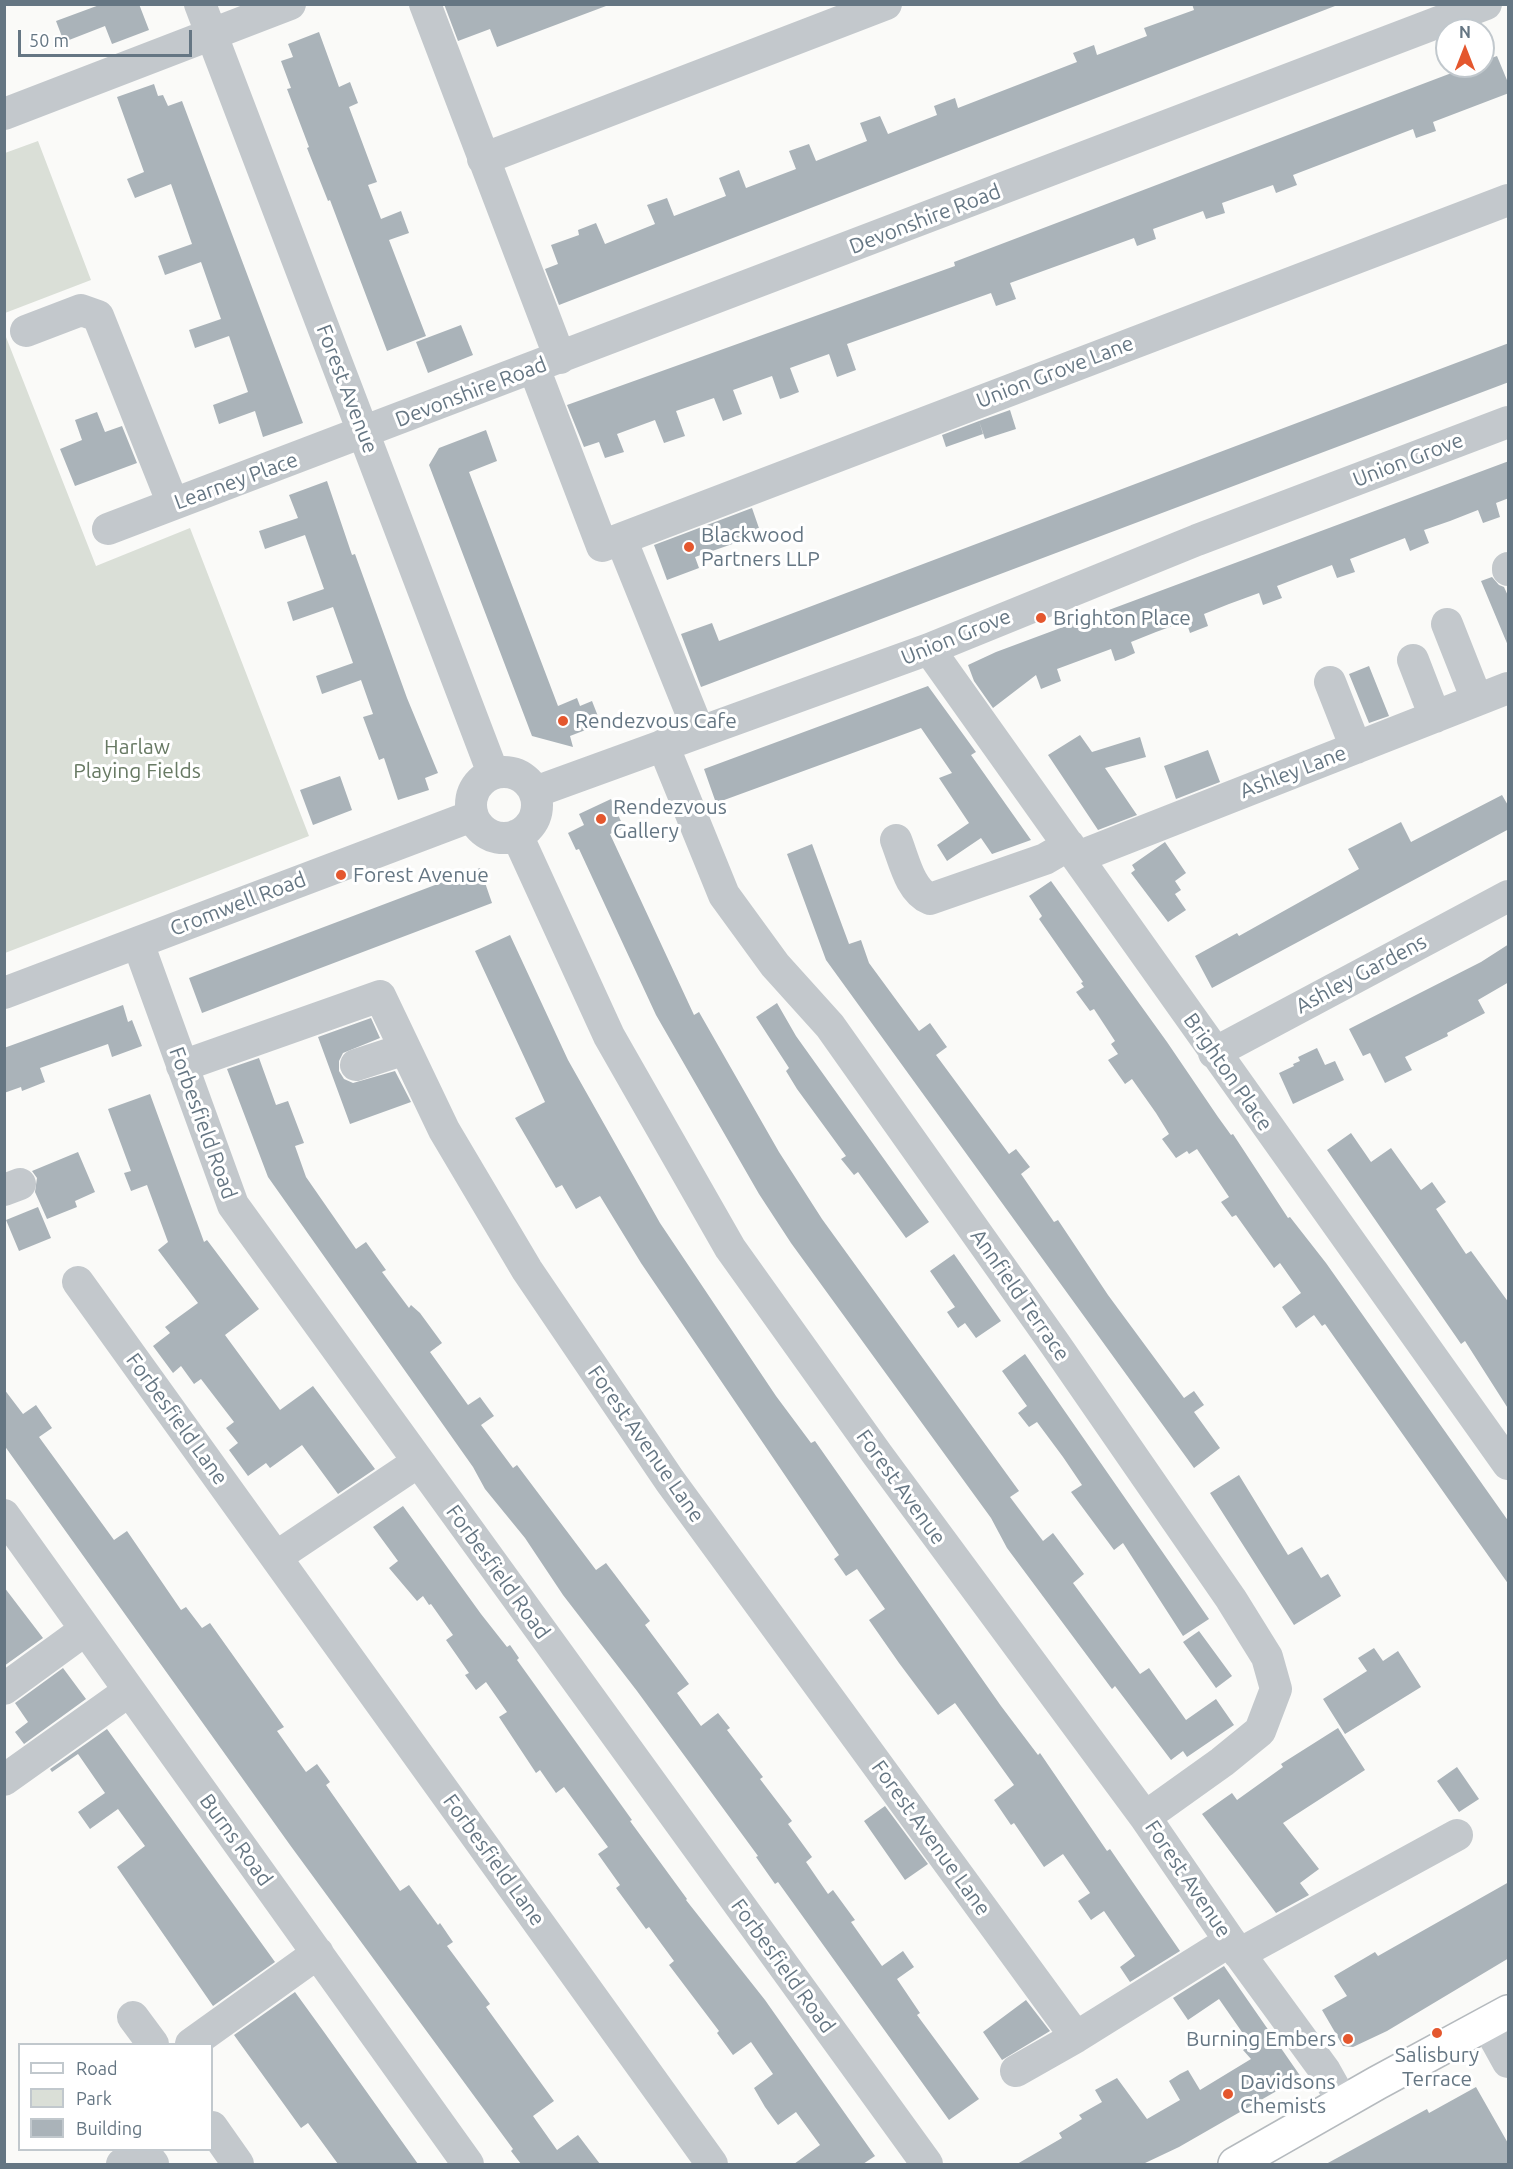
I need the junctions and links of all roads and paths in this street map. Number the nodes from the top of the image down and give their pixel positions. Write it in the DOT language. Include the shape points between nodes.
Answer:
graph roads {
  1 [pos="200,4"];
  2 [pos="290,4"];
  3 [pos="425,4"];
  4 [pos="886,4"];
  5 [pos="1486,4"];
  6 [pos="1424,16"];
  7 [pos="211,35"];
  8 [pos="4,114"];
  9 [pos="483,159"];
  10 [pos="1509,201"];
  11 [pos="26,331"];
  12 [pos="547,363"];
  13 [pos="1509,422"];
  14 [pos="363,433"];
  15 [pos="173,504"];
  16 [pos="108,529"];
  17 [pos="611,542"];
  18 [pos="1447,624"];
  19 [pos="929,649"];
  20 [pos="1413,660"];
  21 [pos="1330,682"];
  22 [pos="1509,688"];
  23 [pos="1477,700"];
  24 [pos="1435,717"];
  25 [pos="699,732"];
  26 [pos="663,745"];
  27 [pos="1356,748"];
  28 [pos="493,773"];
  29 [pos="535,792"];
  30 [pos="472,816"];
  31 [pos="517,835"];
  32 [pos="896,840"];
  33 [pos="1074,851"];
  34 [pos="1509,896"];
  35 [pos="138,943"];
  36 [pos="4,993"];
  37 [pos="405,1048"];
  38 [pos="1214,1053"];
  39 [pos="356,1065"];
  40 [pos="182,1066"];
  41 [pos="78,1282"];
  42 [pos="418,1462"];
  43 [pos="1509,1464"];
  44 [pos="4,1515"];
  45 [pos="276,1557"];
  46 [pos="85,1630"];
  47 [pos="4,1689"];
  48 [pos="129,1691"];
  49 [pos="4,1780"];
  50 [pos="1145,1817"];
  51 [pos="1457,1835"];
  52 [pos="1234,1947"];
  53 [pos="318,1953"];
  54 [pos="133,2017"];
  55 [pos="1498,2018"];
  56 [pos="1076,2037"];
  57 [pos="152,2043"];
  58 [pos="192,2043"];
  59 [pos="1509,2062"];
  60 [pos="1016,2071"];
  61 [pos="1342,2103"];
  62 [pos="213,2128"];
  63 [pos="141,2151"];
  64 [pos="143,2151"];
  65 [pos="122,2164"];
  66 [pos="153,2164"];
  67 [pos="238,2164"];
  68 [pos="468,2164"];
  69 [pos="712,2164"];
  70 [pos="927,2164"];
  71 [pos="1235,2164"];
  1 -- 7 [label="street, Forest Avenue"];
  2 -- 7 [label="street"];
  3 -- 9 [label="street"];
  4 -- 9 [label="street"];
  5 -- 6 [label="street, Devonshire Road"];
  6 -- 12 [label="street, Devonshire Road"];
  7 -- 8 [label="street"];
  7 -- 14 [label="street, Forest Avenue"];
  9 -- 12 [label="street"];
  10 -- 17 [label="street, Union Grove Lane"];
  11 -- 15 [label="street" via="81,310 98,316"];
  12 -- 14 [label="street, Devonshire Road"];
  12 -- 17 [label="street"];
  13 -- 19 [label="street, Union Grove" via="1197,540"];
  14 -- 15 [label="street, Learney Place"];
  14 -- 28 [label="street, Forest Avenue"];
  15 -- 16 [label="street, Learney Place"];
  17 -- 25 [label="street"];
  18 -- 23 [label="street"];
  19 -- 25 [label="street, Union Grove"];
  19 -- 33 [label="street, Brighton Place"];
  20 -- 24 [label="street"];
  21 -- 27 [label="street"];
  22 -- 23 [label="street, Ashley Lane"];
  23 -- 24 [label="street, Ashley Lane"];
  24 -- 27 [label="street, Ashley Lane"];
  25 -- 26 [label="street, Union Grove"];
  26 -- 29 [label="street, Union Grove"];
  26 -- 50 [label="street, Annfield Terrace" via="724,895 775,965 830,1026 1055,1344 1268,1657 1276,1689 1260,1731"];
  27 -- 33 [label="street, Ashley Lane"];
  28 -- 29 [label="street" via="503,771 522,777"];
  28 -- 30 [label="street" via="484,778 472,795"];
  29 -- 31 [label="street" via="537,812 526,830"];
  30 -- 31 [label="street" via="486,833 507,838"];
  30 -- 35 [label="street, Cromwell Road"];
  31 -- 50 [label="street, Forest Avenue" via="609,1036 730,1248"];
  32 -- 33 [label="street, Ashley Lane" via="920,896 930,899"];
  33 -- 38 [label="street, Brighton Place"];
  34 -- 38 [label="street, Ashley Gardens"];
  35 -- 36 [label="street, Cromwell Road"];
  35 -- 40 [label="street, Forbesfield Road"];
  37 -- 39 [label="street"];
  37 -- 40 [label="street, Forest Avenue Lane" via="380,996"];
  37 -- 56 [label="street, Forest Avenue Lane" via="444,1130 527,1270 670,1481"];
  38 -- 43 [label="street, Brighton Place"];
  40 -- 42 [label="street, Forbesfield Road" via="233,1204"];
  41 -- 45 [label="street, Forbesfield Lane"];
  42 -- 45 [label="street"];
  42 -- 70 [label="street, Forbesfield Road"];
  44 -- 46 [label="street, Burns Road"];
  45 -- 69 [label="street, Forbesfield Lane"];
  46 -- 47 [label="street"];
  46 -- 48 [label="street, Burns Road"];
  48 -- 49 [label="street"];
  48 -- 53 [label="street, Burns Road"];
  50 -- 52 [label="street, Forest Avenue"];
  51 -- 52 [label="street"];
  52 -- 56 [label="street"];
  52 -- 61 [label="street, Forest Avenue" via="1325,2071"];
  53 -- 58 [label="street"];
  53 -- 68 [label="street, Burns Road"];
  54 -- 57 [label="street"];
  55 -- 59 [label="street"];
  55 -- 61 [label="main road"];
  56 -- 60 [label="street"];
  61 -- 71 [label="main road"];
  62 -- 67 [label="street"];
  63 -- 65 [label="street"];
  64 -- 66 [label="street"];
}
